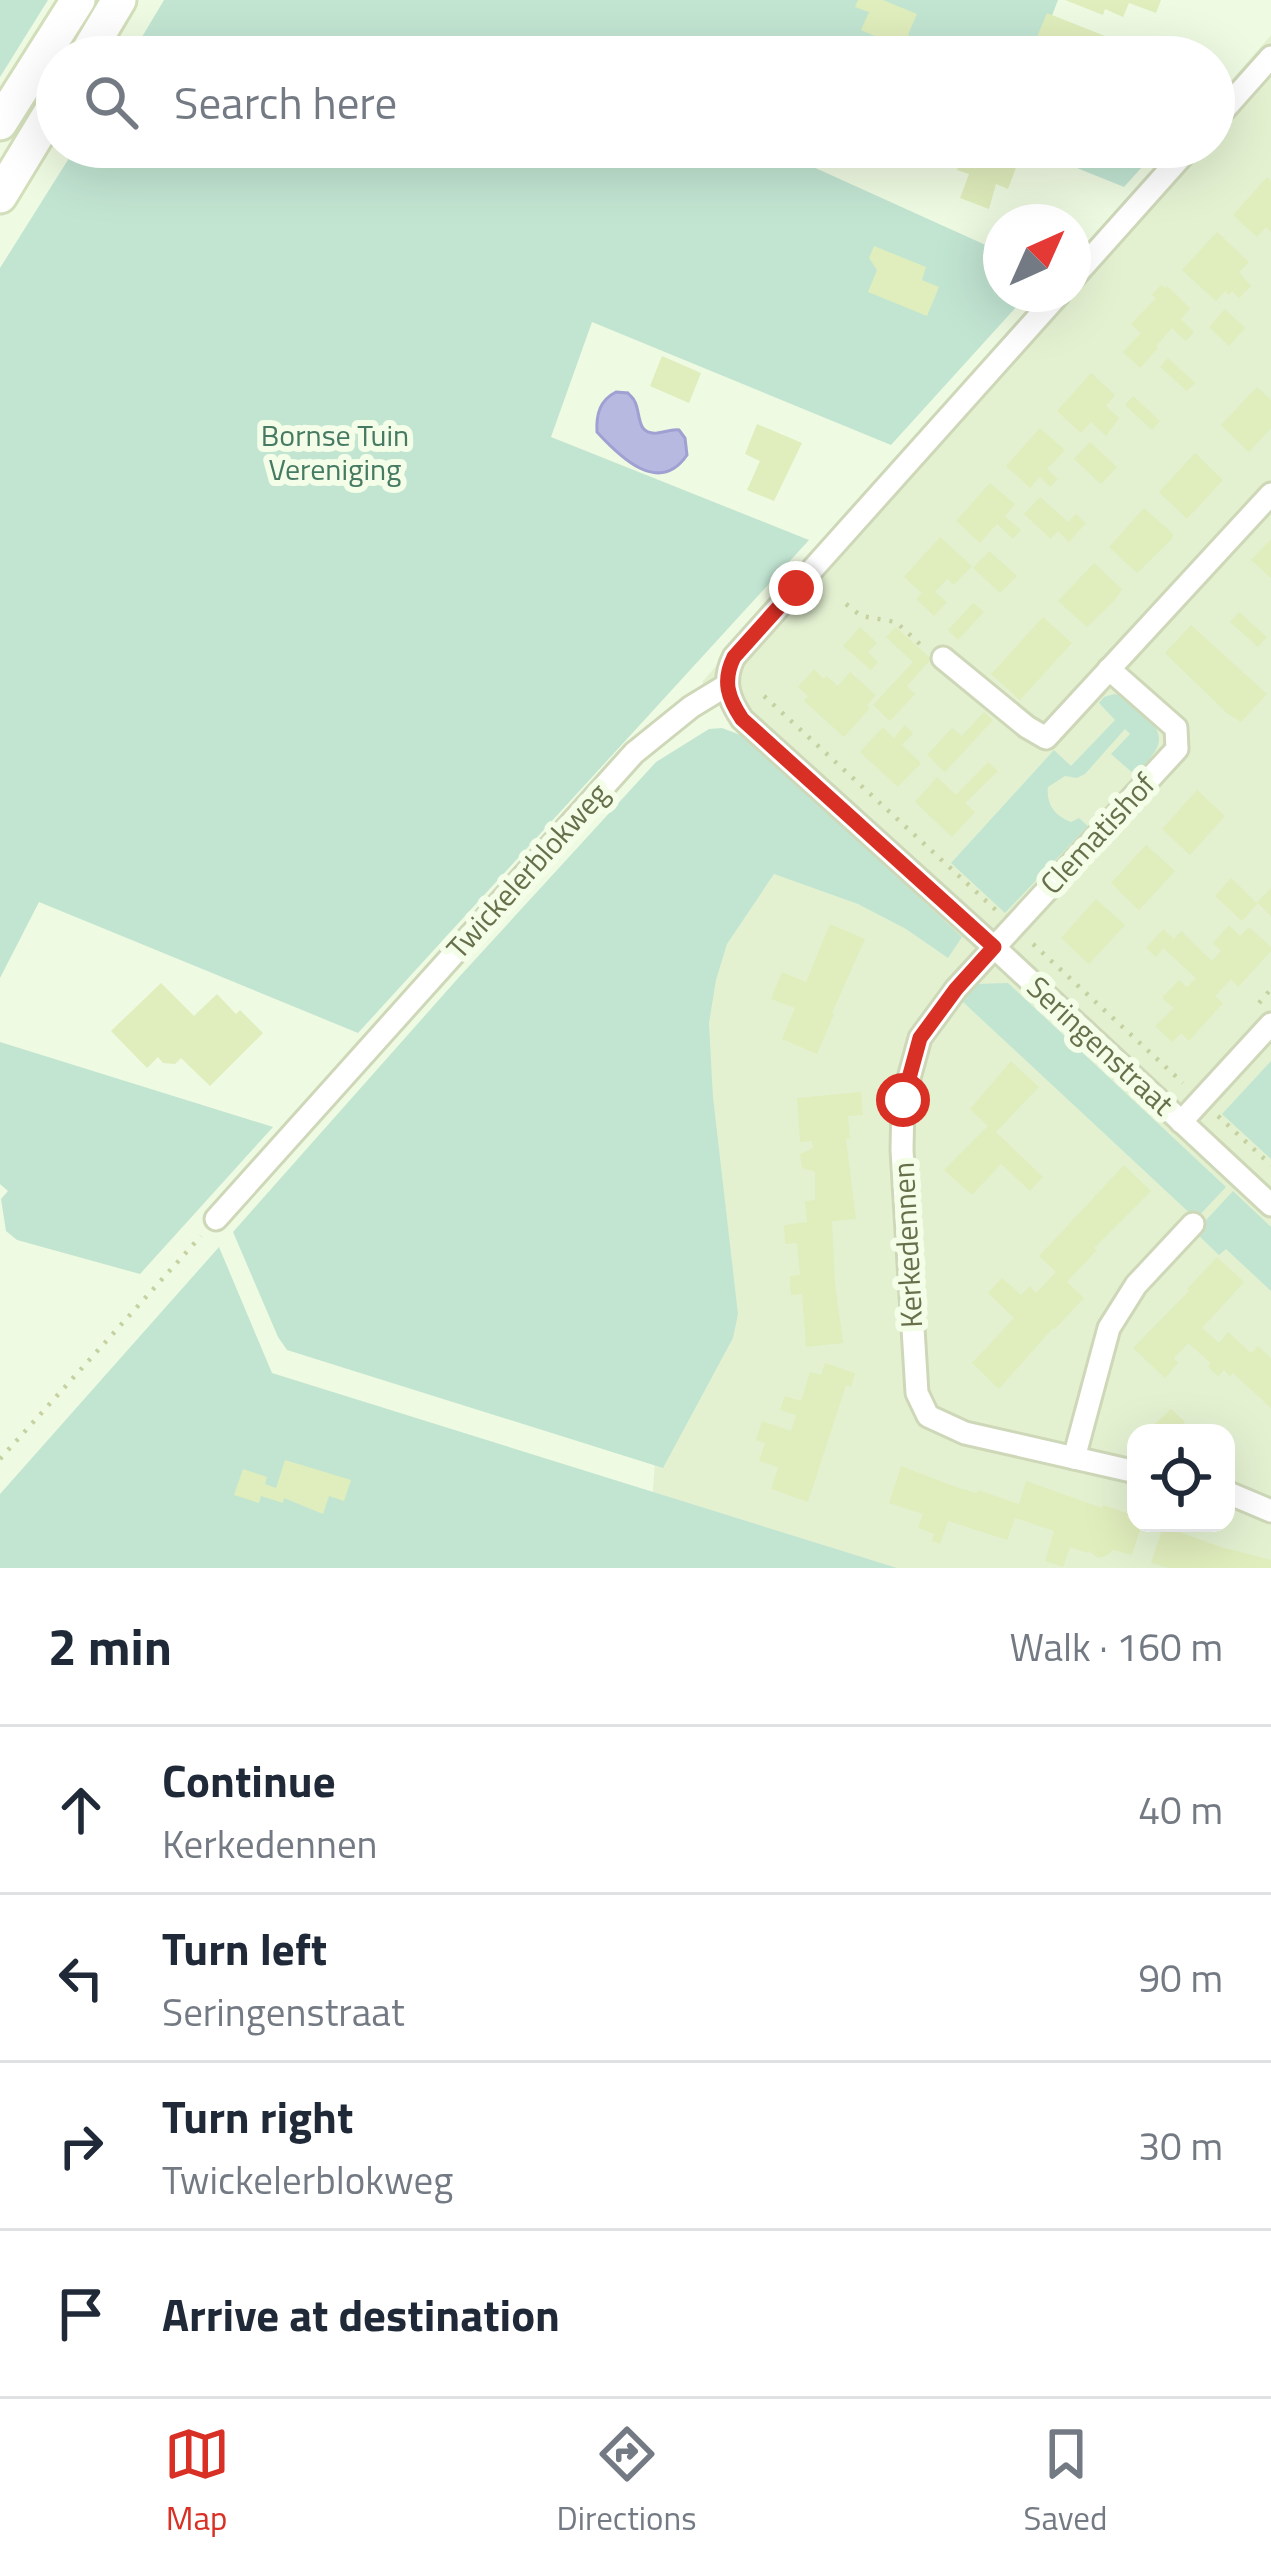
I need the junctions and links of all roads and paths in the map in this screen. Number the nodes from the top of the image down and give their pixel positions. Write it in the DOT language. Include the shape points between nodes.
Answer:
graph roads {
  1 [pos="78,0"];
  2 [pos="119,0"];
  3 [pos="55,36"];
  4 [pos="98,36"];
  5 [pos="1271,57"];
  6 [pos="36,66"];
  7 [pos="1235,97"];
  8 [pos="0,123"];
  9 [pos="36,137"];
  10 [pos="1171,168"];
  11 [pos="0,196"];
  12 [pos="1091,258"];
  13 [pos="1043,312"];
  14 [pos="1271,494"];
  15 [pos="846,604"];
  16 [pos="943,658"];
  17 [pos="1109,669"];
  18 [pos="727,686"];
  19 [pos="994,947"];
  20 [pos="1271,1024"];
  21 [pos="1181,1122"];
  22 [pos="1271,1205"];
  23 [pos="216,1220"];
  24 [pos="1193,1224"];
  25 [pos="1074,1458"];
  26 [pos="0,1459"];
  27 [pos="1127,1470"];
  28 [pos="1235,1496"];
  29 [pos="1271,1511"];
  1 -- 3 [label="main road"];
  2 -- 4 [label="main road"];
  5 -- 7 [label="street"];
  6 -- 8 [label="main road"];
  9 -- 11 [label="main road"];
  10 -- 12 [label="street"];
  13 -- 18 [label="street" via="734,657"];
  14 -- 17 [label="street"];
  15 -- 16 [label="path" via="861,616 896,622"];
  16 -- 17 [label="street" via="1046,738"];
  17 -- 19 [label="street, Clematishof" via="1176,728 1177,749"];
  18 -- 19 [label="street, Seringenstraat" via="742,719"];
  18 -- 23 [label="street, Twickelerblokweg" via="634,753"];
  19 -- 21 [label="street, Seringenstraat"];
  19 -- 25 [label="street, Kerkedennen" via="920,1038 903,1100 916,1393 928,1416 965,1433"];
  20 -- 21 [label="street"];
  21 -- 22 [label="street, Seringenstraat"];
  23 -- 26 [label="path"];
  24 -- 25 [label="street" via="1136,1285 1109,1328"];
  25 -- 27 [label="street, Kerkedennen"];
  28 -- 29 [label="street"];
}
